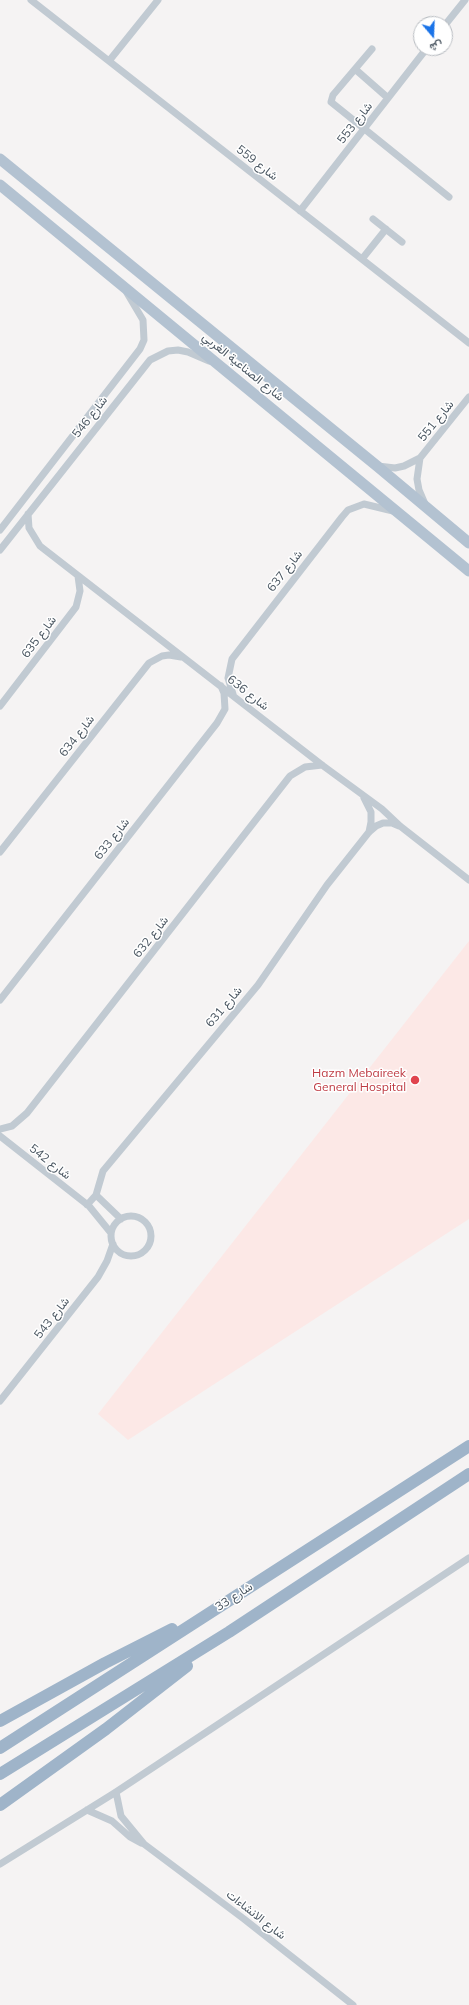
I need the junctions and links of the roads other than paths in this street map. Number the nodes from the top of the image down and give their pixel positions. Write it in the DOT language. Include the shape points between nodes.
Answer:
graph roads {
  1 [pos="31,0"];
  2 [pos="158,0"];
  3 [pos="464,0"];
  4 [pos="452,16"];
  5 [pos="372,49"];
  6 [pos="421,56"];
  7 [pos="109,61"];
  8 [pos="355,70"];
  9 [pos="388,98"];
  10 [pos="364,129"];
  11 [pos="0,159"];
  12 [pos="0,185"];
  13 [pos="5,192"];
  14 [pos="449,197"];
  15 [pos="300,211"];
  16 [pos="373,218"];
  17 [pos="386,229"];
  18 [pos="402,242"];
  19 [pos="362,259"];
  20 [pos="120,283"];
  21 [pos="469,343"];
  22 [pos="223,367"];
  23 [pos="469,397"];
  24 [pos="420,458"];
  25 [pos="377,466"];
  26 [pos="428,510"];
  27 [pos="399,513"];
  28 [pos="28,514"];
  29 [pos="0,530"];
  30 [pos="469,543"];
  31 [pos="0,550"];
  32 [pos="469,571"];
  33 [pos="78,576"];
  34 [pos="183,657"];
  35 [pos="221,686"];
  36 [pos="234,696"];
  37 [pos="0,706"];
  38 [pos="322,765"];
  39 [pos="361,795"];
  40 [pos="400,826"];
  41 [pos="369,832"];
  42 [pos="0,852"];
  43 [pos="469,880"];
  44 [pos="0,1000"];
  45 [pos="0,1129"];
  46 [pos="0,1136"];
  47 [pos="96,1195"];
  48 [pos="87,1205"];
  49 [pos="121,1218"];
  50 [pos="111,1233"];
  51 [pos="113,1244"];
  52 [pos="0,1402"];
  53 [pos="469,1446"];
  54 [pos="469,1474"];
  55 [pos="469,1558"];
  56 [pos="217,1608"];
  57 [pos="230,1632"];
  58 [pos="0,1721"];
  59 [pos="0,1748"];
  60 [pos="0,1774"];
  61 [pos="116,1792"];
  62 [pos="0,1805"];
  63 [pos="87,1810"];
  64 [pos="144,1844"];
  65 [pos="0,1864"];
  66 [pos="353,2005"];
  1 -- 7 [label="street, شارع 559"];
  2 -- 7 [label="street"];
  3 -- 4 [label="street"];
  5 -- 8 [label="street"];
  6 -- 9 [label="street, شارع 553"];
  7 -- 15 [label="street, شارع 559"];
  8 -- 9 [label="street"];
  8 -- 10 [label="street" via="333,95 331,102"];
  9 -- 10 [label="street, شارع 553"];
  10 -- 14 [label="street"];
  10 -- 15 [label="street, شارع 553"];
  11 -- 25 [label="main road, شارع الصناعية الغربي"];
  12 -- 13 [label="main road, شارع الصناعية الغربي"];
  13 -- 20 [label="main road, شارع الصناعية الغربي"];
  15 -- 19 [label="street, شارع 559"];
  16 -- 17 [label="street"];
  17 -- 18 [label="street"];
  17 -- 19 [label="street"];
  19 -- 21 [label="street, شارع 559"];
  20 -- 22 [label="main road, شارع الصناعية الغربي"];
  20 -- 29 [label="street, شارع 546" via="143,320 144,340 140,350"];
  22 -- 27 [label="main road, شارع الصناعية الغربي"];
  22 -- 28 [label="street, شارع 546" via="178,350 168,351 150,360"];
  23 -- 24 [label="street, شارع 551"];
  24 -- 25 [label="street, شارع 551" via="404,466"];
  24 -- 26 [label="street, شارع 551" via="417,480"];
  25 -- 26 [label="main road, شارع الصناعية الغربي"];
  26 -- 30 [label="main road, شارع الصناعية الغربي"];
  27 -- 32 [label="main road, شارع الصناعية الغربي"];
  27 -- 36 [label="street, شارع 637" via="364,504 356,506 342,517 232,659 228,678"];
  28 -- 31 [label="street, شارع 546"];
  28 -- 33 [label="street, شارع 636" via="29,528 35,541"];
  33 -- 34 [label="street, شارع 636"];
  33 -- 37 [label="street, شارع 635" via="80,591 76,607"];
  34 -- 35 [label="street, شارع 636"];
  34 -- 42 [label="street, شارع 634" via="162,656 149,663"];
  35 -- 36 [label="street, شارع 636"];
  35 -- 44 [label="street, شارع 633" via="225,701 218,723"];
  36 -- 38 [label="street, شارع 636"];
  38 -- 39 [label="street, شارع 636"];
  38 -- 45 [label="street, شارع 632" via="305,767 290,776 27,1113 12,1126"];
  39 -- 40 [label="street, شارع 636" via="382,809"];
  39 -- 41 [label="street" via="371,812"];
  40 -- 41 [label="street, شارع 631" via="383,823"];
  40 -- 43 [label="street, شارع 636"];
  41 -- 47 [label="street, شارع 631" via="327,885 258,985 103,1171"];
  46 -- 48 [label="street, شارع 542"];
  47 -- 48 [label="street"];
  47 -- 49 [label="street"];
  48 -- 50 [label="street, شارع 542"];
  49 -- 50 [label="street" via="113,1226"];
  49 -- 51 [label="street" via="135,1216 145,1221 151,1231 150,1243 143,1252 132,1256 120,1253"];
  50 -- 51 [label="street"];
  51 -- 52 [label="street, شارع 543" via="98,1277"];
  53 -- 56 [label="highway, شارع 33"];
  54 -- 57 [label="highway"];
  55 -- 61 [label="street"];
  56 -- 58 [label="highway" via="117,1656"];
  56 -- 59 [label="highway, شارع 33"];
  57 -- 60 [label="highway"];
  57 -- 62 [label="highway" via="117,1721"];
  61 -- 63 [label="street"];
  61 -- 64 [label="street, شارع الانشاءات" via="121,1816"];
  63 -- 64 [label="street, شارع الانشاءات" via="112,1821 130,1837"];
  63 -- 65 [label="street"];
  64 -- 66 [label="street, شارع الانشاءات"];
}
